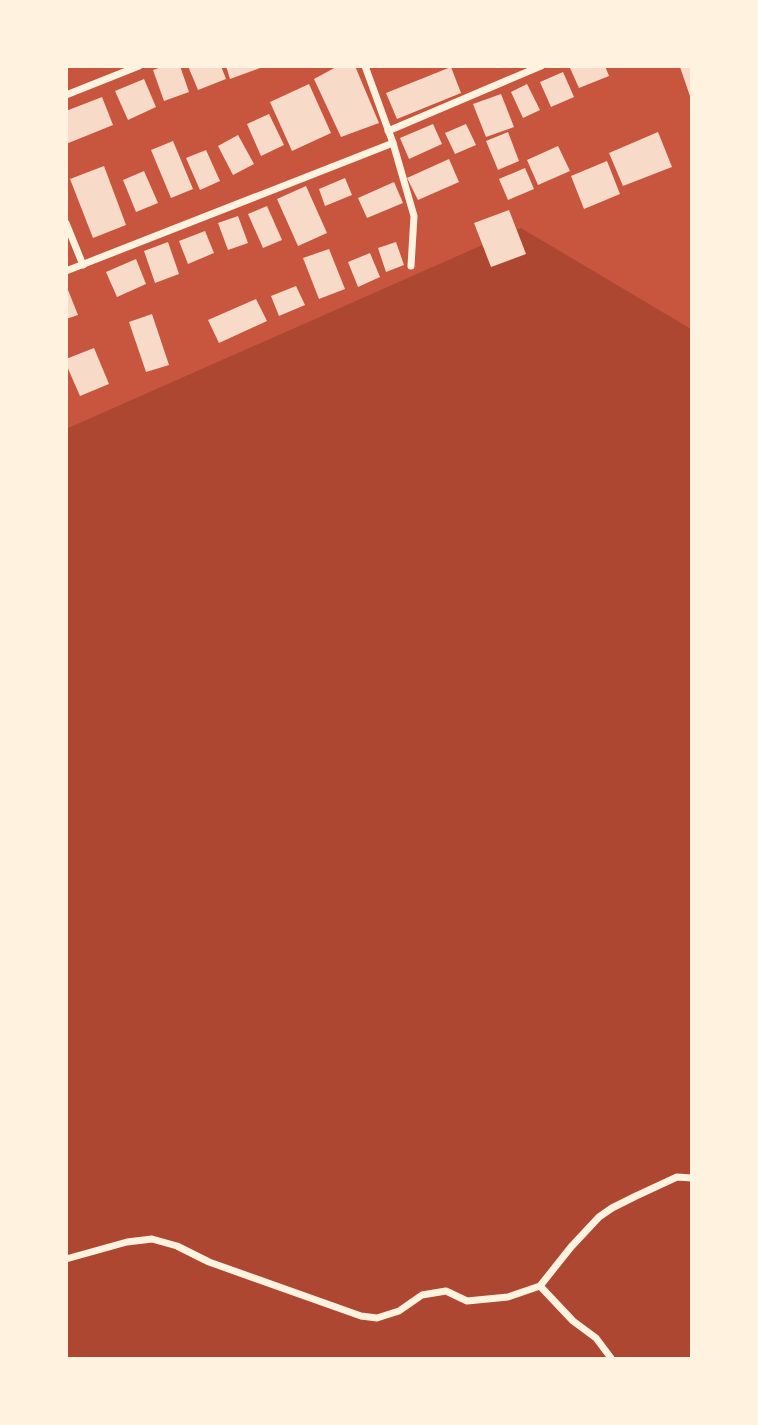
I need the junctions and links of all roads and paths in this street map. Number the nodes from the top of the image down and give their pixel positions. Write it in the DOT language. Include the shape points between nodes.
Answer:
graph roads {
  1 [pos="139,66"];
  2 [pos="365,66"];
  3 [pos="541,66"];
  4 [pos="66,95"];
  5 [pos="388,131"];
  6 [pos="393,143"];
  7 [pos="66,223"];
  8 [pos="83,265"];
  9 [pos="411,266"];
  10 [pos="66,271"];
  11 [pos="691,1178"];
  12 [pos="66,1259"];
  13 [pos="540,1286"];
  14 [pos="611,1359"];
  1 -- 4 [label="street"];
  2 -- 5 [label="street"];
  3 -- 5 [label="street"];
  5 -- 6 [label="street"];
  6 -- 8 [label="street"];
  6 -- 9 [label="street" via="414,216"];
  7 -- 8 [label="street"];
  8 -- 10 [label="street"];
  11 -- 13 [label="street" via="667,1181 598,1217"];
  12 -- 13 [label="street" via="152,1240 377,1318 399,1311 422,1295 446,1291 467,1301 508,1297"];
  13 -- 14 [label="street" via="596,1338"];
}
